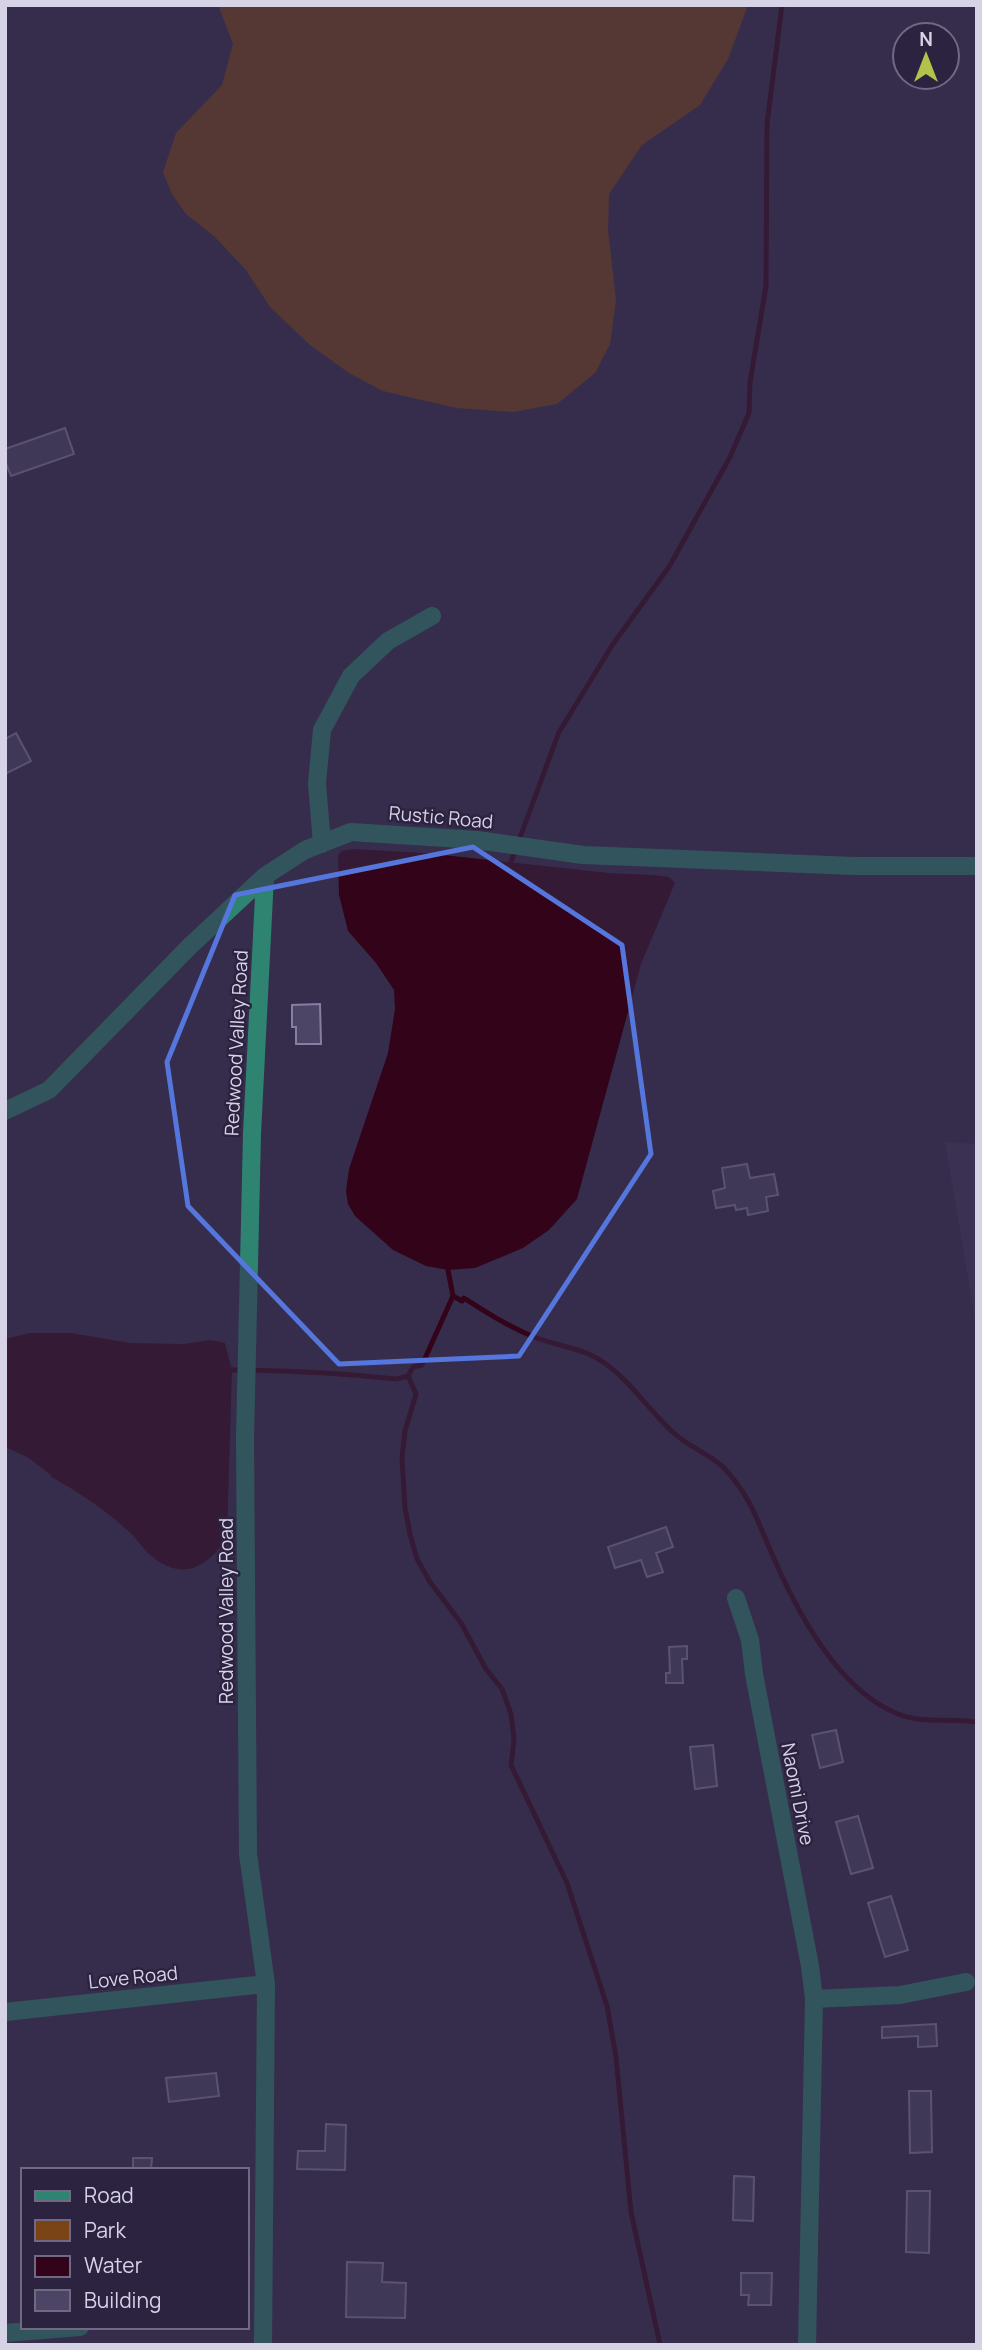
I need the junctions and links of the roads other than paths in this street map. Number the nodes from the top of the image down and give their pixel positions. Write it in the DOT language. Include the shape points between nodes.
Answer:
graph roads {
  1 [pos="432,616"];
  2 [pos="322,844"];
  3 [pos="977,866"];
  4 [pos="265,876"];
  5 [pos="5,1111"];
  6 [pos="736,1598"];
  7 [pos="966,1982"];
  8 [pos="266,1983"];
  9 [pos="814,1999"];
  10 [pos="5,2012"];
  11 [pos="255,2314"];
  12 [pos="55,2329"];
  13 [pos="5,2333"];
  14 [pos="263,2345"];
  15 [pos="807,2345"];
  1 -- 2 [label="street" via="388,640 351,676 322,730 317,783"];
  2 -- 3 [label="street, Rustic Road" via="351,832 395,833 583,855"];
  2 -- 4 [label="street, Rustic Road"];
  4 -- 5 [label="street, Rustic Road" via="49,1090"];
  4 -- 8 [label="street, Redwood Valley Road" via="252,1134 245,1438 248,1854"];
  6 -- 9 [label="street, Naomi Drive" via="750,1640"];
  7 -- 9 [label="street" via="900,1995"];
  8 -- 10 [label="street, Love Road"];
  8 -- 11 [label="street, Redwood Valley Road"];
  9 -- 15 [label="street, Naomi Drive"];
  11 -- 14 [label="street, Redwood Valley Road"];
  12 -- 13 [label="street"];
}
